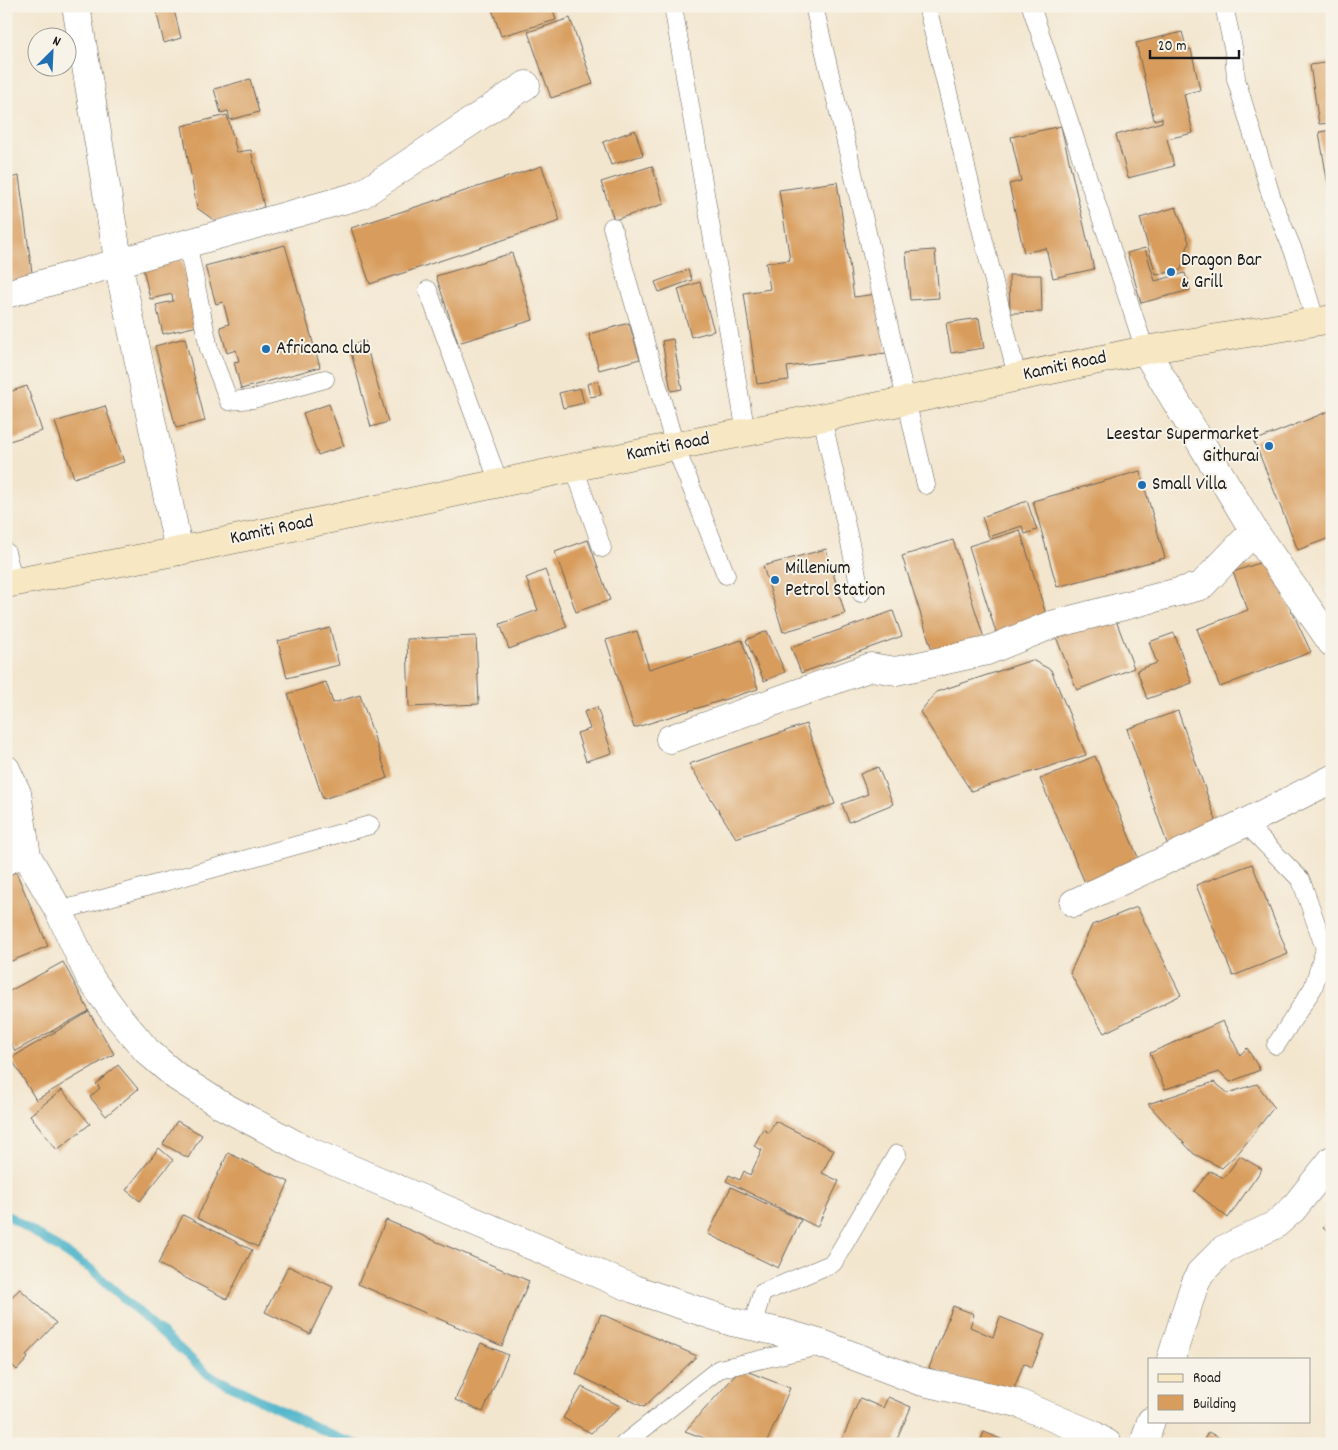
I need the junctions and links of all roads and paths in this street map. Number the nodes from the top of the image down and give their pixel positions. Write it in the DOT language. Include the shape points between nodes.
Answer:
graph roads {
  1 [pos="76,6"];
  2 [pos="673,6"];
  3 [pos="814,6"];
  4 [pos="927,6"];
  5 [pos="1030,6"];
  6 [pos="1224,6"];
  7 [pos="526,85"];
  8 [pos="612,227"];
  9 [pos="187,242"];
  10 [pos="118,263"];
  11 [pos="428,290"];
  12 [pos="6,294"];
  13 [pos="1324,321"];
  14 [pos="1145,350"];
  15 [pos="1017,377"];
  16 [pos="325,379"];
  17 [pos="905,401"];
  18 [pos="822,417"];
  19 [pos="746,433"];
  20 [pos="675,446"];
  21 [pos="574,467"];
  22 [pos="499,483"];
  23 [pos="926,486"];
  24 [pos="1254,531"];
  25 [pos="602,548"];
  26 [pos="179,551"];
  27 [pos="6,552"];
  28 [pos="726,575"];
  29 [pos="10,583"];
  30 [pos="861,593"];
  31 [pos="1332,643"];
  32 [pos="670,739"];
  33 [pos="6,769"];
  34 [pos="1332,779"];
  35 [pos="1245,823"];
  36 [pos="370,825"];
  37 [pos="16,861"];
  38 [pos="1074,903"];
  39 [pos="59,910"];
  40 [pos="1276,1045"];
  41 [pos="897,1154"];
  42 [pos="1332,1160"];
  43 [pos="752,1326"];
  44 [pos="825,1345"];
  45 [pos="1171,1358"];
  46 [pos="1151,1422"];
  47 [pos="624,1444"];
  48 [pos="1108,1444"];
  49 [pos="1144,1444"];
  1 -- 10 [label="street"];
  2 -- 19 [label="lane"];
  3 -- 17 [label="lane"];
  4 -- 15 [label="lane"];
  5 -- 14 [label="lane"];
  6 -- 13 [label="lane" via="1236,79 1273,202"];
  7 -- 9 [label="street" via="361,195"];
  8 -- 20 [label="lane"];
  9 -- 10 [label="street"];
  9 -- 16 [label="lane" via="209,349 229,401 253,399"];
  10 -- 12 [label="street"];
  10 -- 26 [label="street"];
  11 -- 22 [label="lane"];
  13 -- 14 [label="main road, Kamiti Road"];
  14 -- 15 [label="main road, Kamiti Road"];
  14 -- 24 [label="street"];
  15 -- 17 [label="main road, Kamiti Road"];
  17 -- 18 [label="main road, Kamiti Road"];
  17 -- 23 [label="lane"];
  18 -- 19 [label="main road, Kamiti Road"];
  18 -- 30 [label="lane"];
  19 -- 20 [label="main road, Kamiti Road"];
  20 -- 21 [label="main road, Kamiti Road"];
  20 -- 28 [label="lane"];
  21 -- 22 [label="main road, Kamiti Road"];
  21 -- 25 [label="lane"];
  22 -- 26 [label="main road, Kamiti Road"];
  24 -- 31 [label="street"];
  24 -- 32 [label="street" via="1201,586 1051,625 988,651 896,671 870,667"];
  26 -- 29 [label="main road, Kamiti Road"];
  27 -- 29 [label="lane"];
  33 -- 37 [label="street" via="17,793"];
  34 -- 35 [label="street"];
  35 -- 38 [label="street"];
  35 -- 40 [label="lane" via="1301,880 1325,949 1313,988"];
  36 -- 39 [label="lane"];
  37 -- 39 [label="street"];
  39 -- 43 [label="street" via="90,978 115,1013 148,1051 177,1077 221,1105 304,1149 634,1289"];
  41 -- 43 [label="lane" via="833,1263 762,1293"];
  42 -- 45 [label="street" via="1293,1209 1275,1226 1224,1249 1200,1273"];
  43 -- 44 [label="street"];
  44 -- 47 [label="lane" via="719,1368"];
  44 -- 48 [label="street" via="918,1381 1018,1404 1092,1434"];
  46 -- 49 [label="street"];
}
